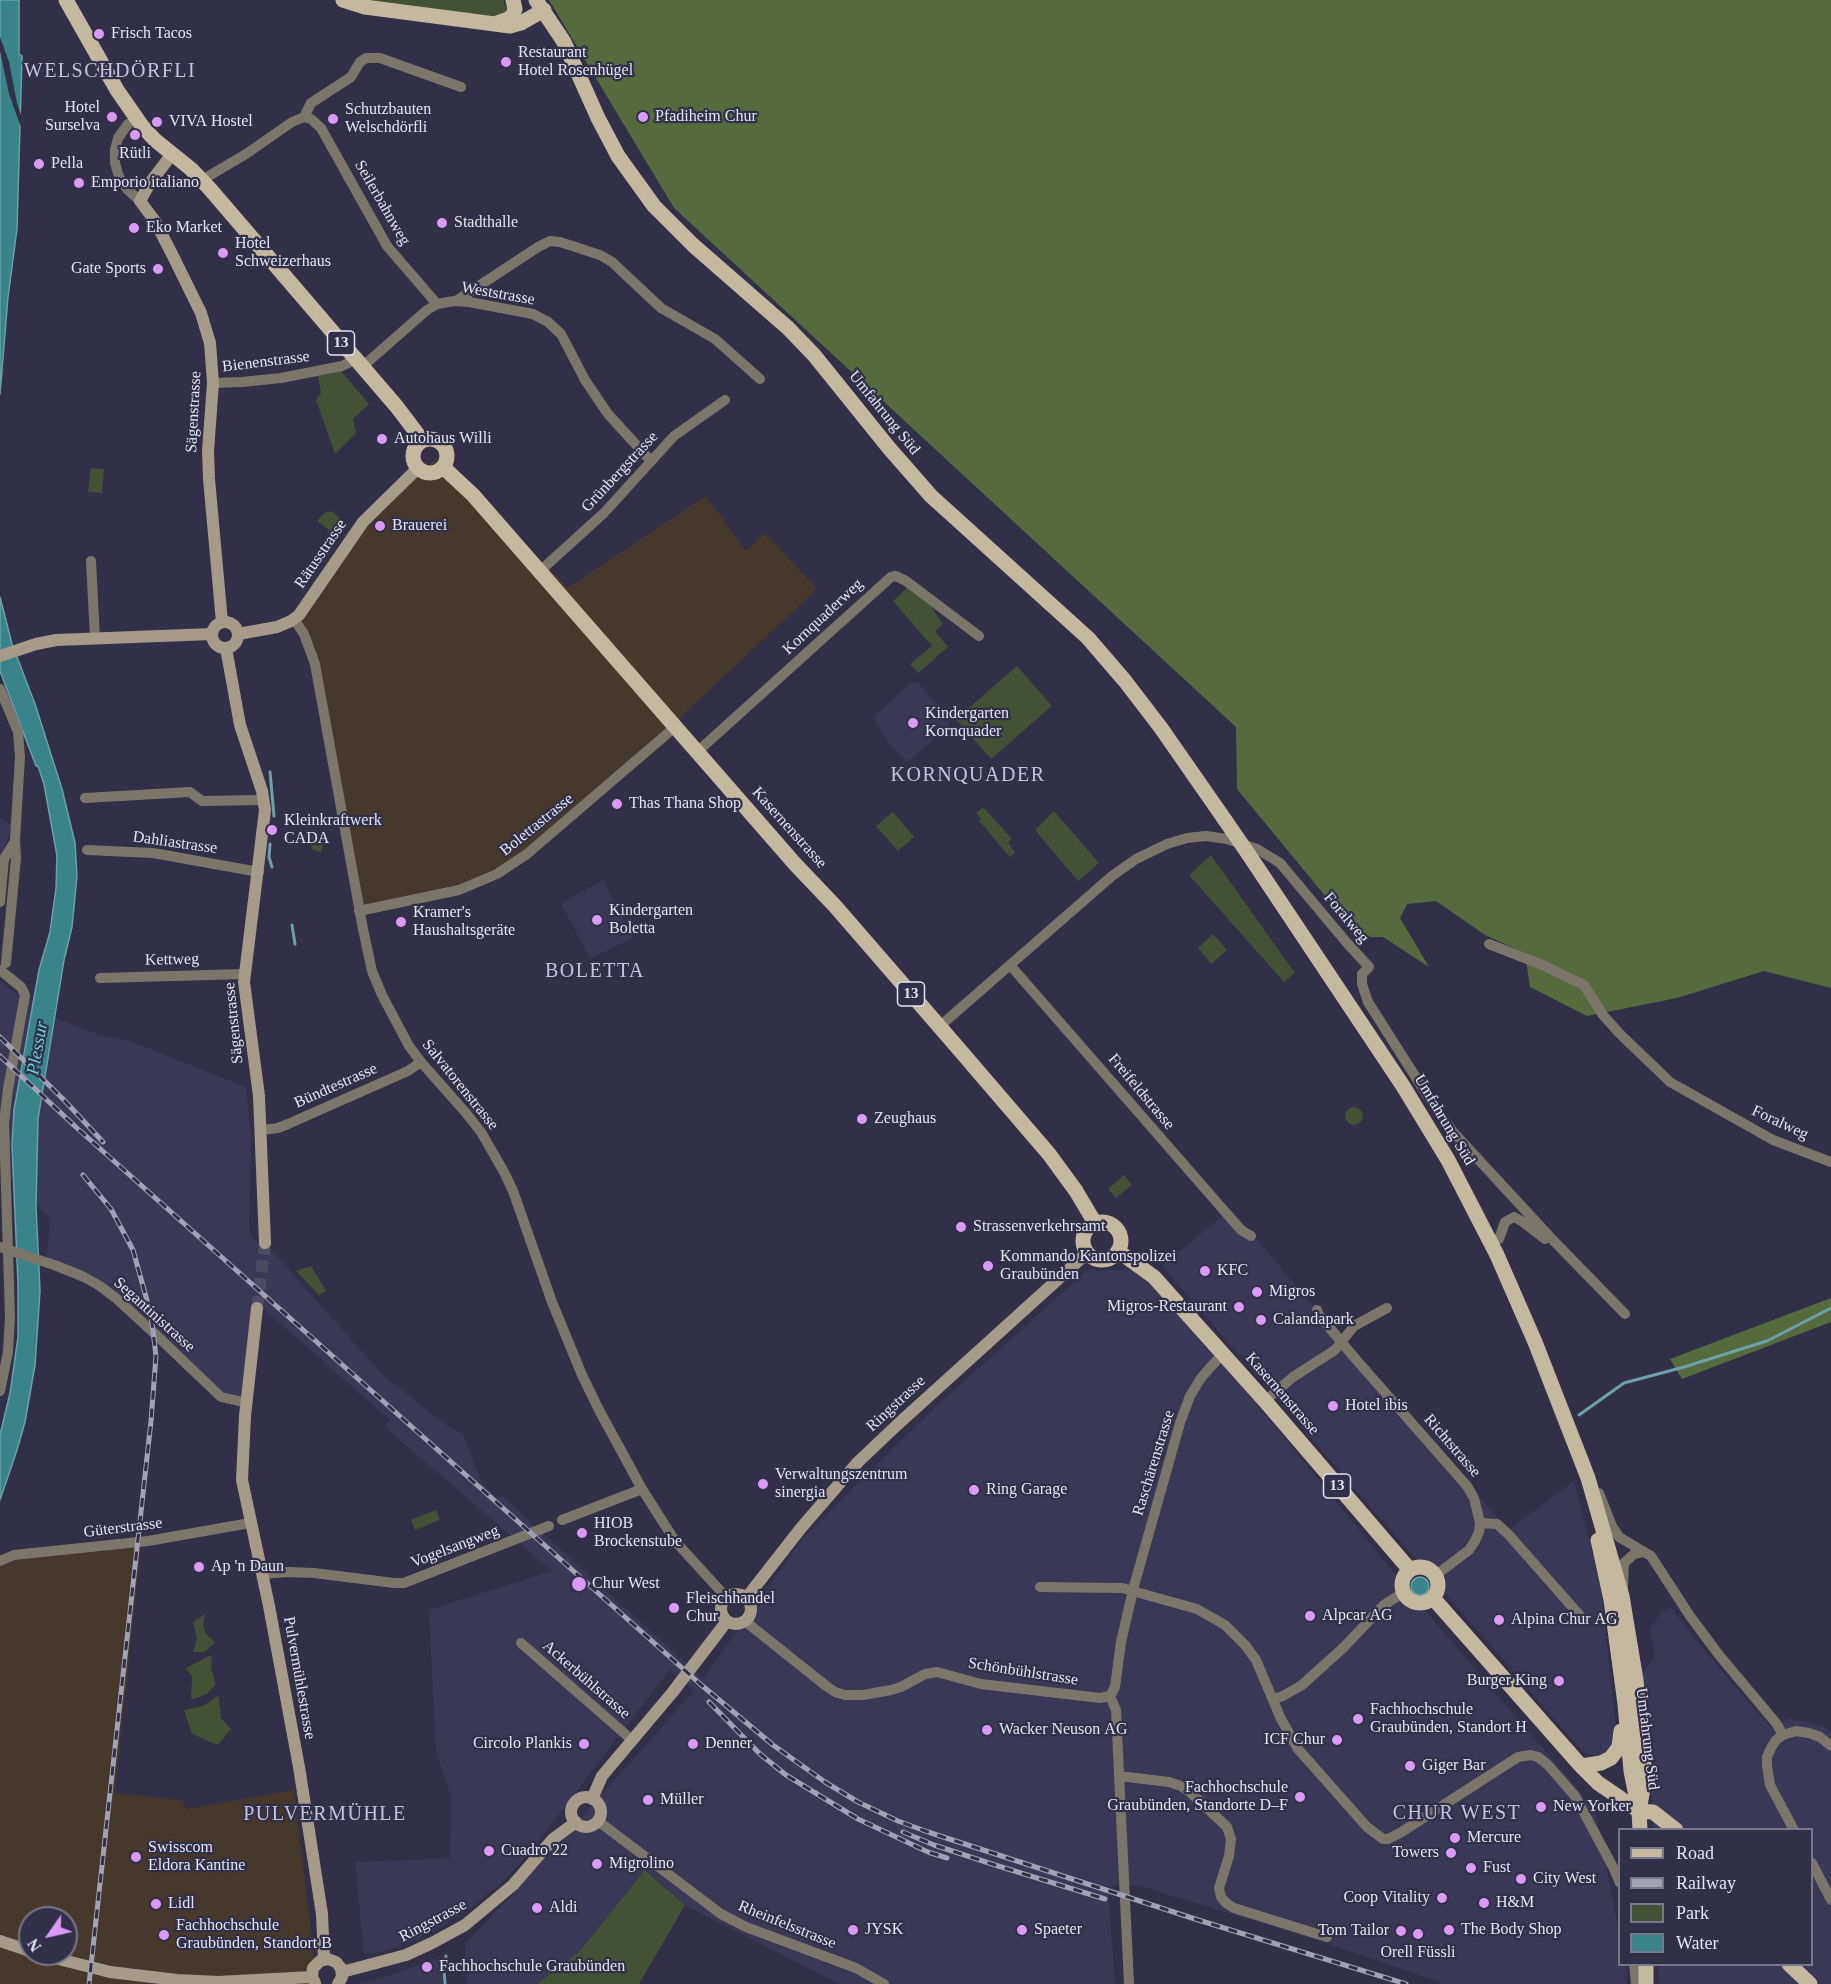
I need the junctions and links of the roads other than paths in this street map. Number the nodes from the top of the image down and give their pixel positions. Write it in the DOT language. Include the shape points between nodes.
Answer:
graph roads {
  1 [pos="66,0"];
  2 [pos="343,0"];
  3 [pos="513,0"];
  4 [pos="540,5"];
  5 [pos="497,23"];
  6 [pos="461,87"];
  7 [pos="304,117"];
  8 [pos="128,124"];
  9 [pos="172,154"];
  10 [pos="202,180"];
  11 [pos="140,201"];
  12 [pos="456,301"];
  13 [pos="437,304"];
  14 [pos="359,363"];
  15 [pos="760,379"];
  16 [pos="213,382"];
  17 [pos="725,400"];
  18 [pos="422,440"];
  19 [pos="651,461"];
  20 [pos="443,467"];
  21 [pos="418,468"];
  22 [pos="91,561"];
  23 [pos="540,571"];
  24 [pos="294,619"];
  25 [pos="222,622"];
  26 [pos="212,634"];
  27 [pos="238,634"];
  28 [pos="979,636"];
  29 [pos="95,638"];
  30 [pos="226,648"];
  31 [pos="0,656"];
  32 [pos="0,689"];
  33 [pos="675,727"];
  34 [pos="698,752"];
  35 [pos="85,798"];
  36 [pos="264,800"];
  37 [pos="15,840"];
  38 [pos="87,850"];
  39 [pos="259,872"];
  40 [pos="0,902"];
  41 [pos="359,911"];
  42 [pos="1489,944"];
  43 [pos="1010,965"];
  44 [pos="3,967"];
  45 [pos="245,974"];
  46 [pos="100,978"];
  47 [pos="940,1026"];
  48 [pos="421,1062"];
  49 [pos="262,1130"];
  50 [pos="1831,1162"];
  51 [pos="1095,1223"];
  52 [pos="1251,1236"];
  53 [pos="1550,1237"];
  54 [pos="1499,1239"];
  55 [pos="265,1243"];
  56 [pos="7,1250"];
  57 [pos="1118,1251"];
  58 [pos="1087,1253"];
  59 [pos="258,1308"];
  60 [pos="1387,1308"];
  61 [pos="1317,1310"];
  62 [pos="1625,1314"];
  63 [pos="1341,1342"];
  64 [pos="1223,1353"];
  65 [pos="0,1391"];
  66 [pos="1265,1401"];
  67 [pos="247,1403"];
  68 [pos="1567,1427"];
  69 [pos="1588,1478"];
  70 [pos="642,1489"];
  71 [pos="562,1520"];
  72 [pos="250,1523"];
  73 [pos="1480,1523"];
  74 [pos="549,1526"];
  75 [pos="1643,1552"];
  76 [pos="0,1561"];
  77 [pos="1410,1570"];
  78 [pos="262,1574"];
  79 [pos="1436,1575"];
  80 [pos="1040,1587"];
  81 [pos="1133,1591"];
  82 [pos="1404,1592"];
  83 [pos="1622,1596"];
  84 [pos="726,1598"];
  85 [pos="747,1598"];
  86 [pos="1433,1598"];
  87 [pos="1582,1618"];
  88 [pos="727,1621"];
  89 [pos="746,1622"];
  90 [pos="521,1643"];
  91 [pos="1110,1696"];
  92 [pos="1274,1699"];
  93 [pos="1625,1704"];
  94 [pos="1783,1735"];
  95 [pos="632,1740"];
  96 [pos="1831,1746"];
  97 [pos="1581,1766"];
  98 [pos="1119,1776"];
  99 [pos="592,1799"];
  100 [pos="1640,1811"];
  101 [pos="598,1821"];
  102 [pos="576,1822"];
  103 [pos="1640,1828"];
  104 [pos="1673,1828"];
  105 [pos="1793,1828"];
  106 [pos="1813,1865"];
  107 [pos="1618,1879"];
  108 [pos="1831,1900"];
  109 [pos="1327,1937"];
  110 [pos="0,1941"];
  111 [pos="18,1947"];
  112 [pos="324,1959"];
  113 [pos="78,1964"];
  114 [pos="1634,1966"];
  115 [pos="1646,1966"];
  116 [pos="1790,1966"];
  117 [pos="340,1978"];
  118 [pos="314,1980"];
  119 [pos="884,1984"];
  120 [pos="1129,1984"];
  121 [pos="1636,1984"];
  122 [pos="1646,1984"];
  123 [pos="1810,1984"];
  1 -- 9 [label="main road, 13" via="131,111"];
  2 -- 5 [label="main road" via="365,7"];
  3 -- 5 [label="main road" via="513,15"];
  4 -- 5 [label="main road" via="516,25"];
  4 -- 68 [label="main road, Umfahrung Süd, bridge" via="564,42 618,156 654,206 788,328 932,496 1088,638 1161,728 1398,1077 1448,1160 1501,1264"];
  6 -- 7 [label="street" via="369,57 360,62 349,78 309,105"];
  7 -- 10 [label="street"];
  7 -- 13 [label="street, Seilerbahnweg" via="326,135 387,246"];
  8 -- 11 [label="street, Sägenstrasse" via="116,142 115,167 127,189"];
  9 -- 10 [label="main road, 13"];
  9 -- 11 [label="street"];
  10 -- 14 [label="main road, 13"];
  11 -- 16 [label="street, Sägenstrasse" via="160,230 201,313 210,343"];
  12 -- 13 [label="street, Weststrasse"];
  12 -- 15 [label="street" via="538,247 560,242 612,261 661,308 715,339"];
  12 -- 19 [label="street, Weststrasse" via="528,313 552,325 608,414"];
  13 -- 14 [label="street, Weststrasse"];
  14 -- 16 [label="street, Bienenstrasse" via="281,378"];
  14 -- 18 [label="main road, 13"];
  16 -- 25 [label="street, Sägenstrasse" via="208,479"];
  17 -- 19 [label="street, Grünbergstrasse" via="679,432"];
  18 -- 20 [label="main road" via="433,439 444,446 447,456"];
  18 -- 21 [label="main road" via="413,453"];
  19 -- 23 [label="street, Grünbergstrasse" via="604,513"];
  20 -- 21 [label="main road" via="431,473"];
  20 -- 23 [label="main road, Kasernenstrasse / 13"];
  21 -- 24 [label="street, Rätusstrasse" via="363,522"];
  22 -- 29 [label="street"];
  23 -- 33 [label="main road, Kasernenstrasse / 13"];
  24 -- 27 [label="street" via="271,629"];
  24 -- 41 [label="street, Salvatorenstrasse" via="315,664"];
  25 -- 26 [label="street"];
  25 -- 27 [label="street" via="233,624"];
  26 -- 29 [label="street"];
  26 -- 30 [label="street" via="216,644"];
  27 -- 30 [label="street" via="235,643"];
  28 -- 34 [label="street, Kornquaderweg" via="906,581 891,577"];
  29 -- 31 [label="street" via="56,640"];
  30 -- 36 [label="street, Sägenstrasse" via="240,725"];
  32 -- 37 [label="street" via="20,748"];
  33 -- 34 [label="main road, Kasernenstrasse / 13"];
  33 -- 41 [label="street, Bolettastrasse" via="527,855 497,874 459,890"];
  34 -- 47 [label="main road, Kasernenstrasse / 13"];
  35 -- 36 [label="street" via="190,792 202,801"];
  36 -- 39 [label="street, Sägenstrasse"];
  37 -- 40 [label="street" via="4,859"];
  37 -- 44 [label="street"];
  38 -- 39 [label="street, Dahliastrasse" via="153,853"];
  39 -- 45 [label="street, Sägenstrasse"];
  41 -- 48 [label="street, Salvatorenstrasse" via="372,971 398,1028"];
  42 -- 50 [label="street, Foralweg" via="1584,985 1603,1015 1670,1082 1773,1140"];
  43 -- 47 [label="street, Foralweg"];
  43 -- 52 [label="street, Freifeldstrasse" via="1241,1230"];
  43 -- 53 [label="street, Foralweg" via="1112,876 1167,844 1206,836 1257,849 1280,863 1369,967 1362,975 1368,1002 1434,1106 1453,1132"];
  44 -- 56 [label="street" via="25,995 5,1106"];
  45 -- 46 [label="street, Kettweg"];
  45 -- 49 [label="street, Sägenstrasse"];
  47 -- 51 [label="main road, Kasernenstrasse / 13" via="1049,1154"];
  48 -- 49 [label="street, Bündtestrasse" via="288,1124"];
  48 -- 70 [label="street, Salvatorenstrasse" via="466,1113 504,1172 574,1357"];
  49 -- 55 [label="street, Sägenstrasse"];
  51 -- 57 [label="main road" via="1114,1226 1121,1238"];
  51 -- 58 [label="main road" via="1083,1236"];
  53 -- 54 [label="street" via="1545,1239 1514,1217 1505,1222"];
  53 -- 62 [label="street, Foralweg"];
  56 -- 65 [label="street" via="8,1352"];
  56 -- 67 [label="street, Segantinistrasse" via="100,1286 221,1397"];
  57 -- 58 [label="main road" via="1106,1260"];
  57 -- 64 [label="main road, Kasernenstrasse / 13" via="1154,1277"];
  58 -- 85 [label="street, Ringstrasse" via="858,1462 801,1527"];
  59 -- 67 [label="street"];
  60 -- 63 [label="street" via="1354,1326"];
  61 -- 63 [label="street"];
  63 -- 66 [label="street"];
  63 -- 73 [label="street, Richtstrasse" via="1467,1486 1478,1506"];
  64 -- 66 [label="main road, Kasernenstrasse / 13"];
  64 -- 81 [label="street, Raschärenstrasse" via="1200,1378 1185,1410"];
  66 -- 77 [label="main road, Kasernenstrasse / 13"];
  67 -- 72 [label="street, Pulvermühlestrasse" via="242,1468"];
  68 -- 69 [label="main road, Umfahrung Süd"];
  68 -- 93 [label="main road, Umfahrung Süd" via="1611,1600"];
  69 -- 75 [label="street" via="1599,1491 1619,1537"];
  69 -- 83 [label="main road, Umfahrung Süd"];
  70 -- 71 [label="street"];
  70 -- 84 [label="street, Salvatorenstrasse" via="675,1541"];
  72 -- 76 [label="street, Güterstrasse" via="148,1541 14,1555"];
  72 -- 78 [label="street, Pulvermühlestrasse"];
  73 -- 79 [label="street" via="1469,1551"];
  73 -- 87 [label="street" via="1497,1524"];
  74 -- 78 [label="street, Vogelsangweg" via="404,1583 314,1572"];
  75 -- 83 [label="street" via="1624,1563"];
  75 -- 94 [label="street" via="1651,1556 1690,1616"];
  77 -- 79 [label="main road" via="1421,1567"];
  77 -- 82 [label="main road" via="1403,1580"];
  78 -- 112 [label="street, Pulvermühlestrasse" via="315,1864"];
  79 -- 86 [label="main road" via="1438,1585"];
  80 -- 81 [label="street"];
  81 -- 91 [label="street, Raschärenstrasse"];
  81 -- 92 [label="street" via="1197,1609 1225,1625 1256,1660"];
  82 -- 86 [label="main road" via="1418,1603"];
  82 -- 92 [label="street" via="1384,1605 1302,1685"];
  83 -- 100 [label="main road, Umfahrung Süd" via="1636,1680 1645,1777"];
  84 -- 85 [label="street" via="736,1594"];
  84 -- 88 [label="street" via="721,1610"];
  85 -- 89 [label="street" via="752,1611"];
  86 -- 97 [label="main road"];
  88 -- 89 [label="street" via="736,1625"];
  88 -- 95 [label="street"];
  89 -- 91 [label="street, Schönbühlstrasse" via="825,1684 845,1695 897,1689 937,1672 981,1684"];
  90 -- 95 [label="street, Ackerbühlstrasse"];
  91 -- 98 [label="street, Raschärenstrasse" via="1116,1710"];
  92 -- 107 [label="street" via="1298,1749 1367,1827 1383,1839 1400,1833 1518,1756 1531,1755 1548,1765 1575,1796"];
  93 -- 97 [label="main road" via="1616,1754 1607,1761"];
  93 -- 100 [label="main road, Umfahrung Süd" via="1631,1771"];
  94 -- 96 [label="street" via="1809,1733"];
  94 -- 105 [label="street" via="1771,1748 1767,1766 1770,1785"];
  95 -- 99 [label="street" via="599,1781"];
  97 -- 100 [label="main road"];
  98 -- 109 [label="street" via="1180,1786 1227,1827 1231,1839 1229,1856 1219,1888 1226,1904"];
  98 -- 120 [label="street, Raschärenstrasse"];
  99 -- 101 [label="street" via="600,1808"];
  99 -- 102 [label="street" via="575,1802 572,1815"];
  100 -- 103 [label="main road"];
  100 -- 104 [label="main road" via="1653,1812"];
  101 -- 102 [label="street" via="587,1827"];
  101 -- 119 [label="street, Rheinfelsstrasse" via="721,1914 856,1968"];
  102 -- 117 [label="street, Ringstrasse" via="553,1839 513,1885 465,1924 406,1955"];
  106 -- 108 [label="street"];
  110 -- 111 [label="street"];
  112 -- 117 [label="street" via="336,1962"];
  112 -- 118 [label="street" via="313,1968"];
  113 -- 118 [label="street" via="177,1980"];
  114 -- 121 [label="street"];
  115 -- 122 [label="main road"];
  116 -- 123 [label="main road"];
}
